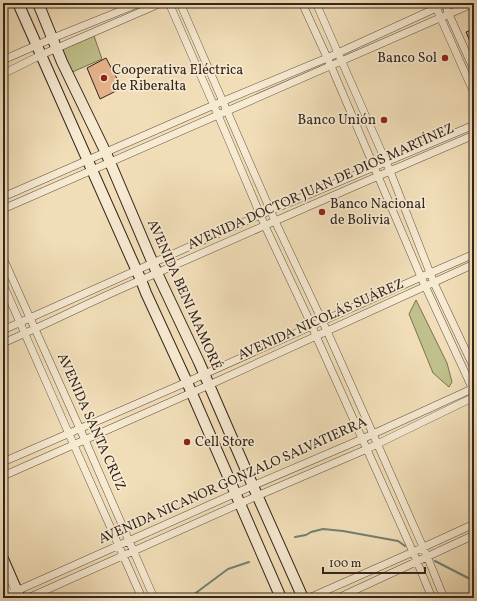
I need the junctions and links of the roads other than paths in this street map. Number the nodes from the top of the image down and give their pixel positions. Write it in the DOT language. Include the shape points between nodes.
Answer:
graph roads {
  1 [pos="18,3"];
  2 [pos="38,3"];
  3 [pos="140,3"];
  4 [pos="161,3"];
  5 [pos="169,3"];
  6 [pos="180,3"];
  7 [pos="302,3"];
  8 [pos="316,3"];
  9 [pos="445,3"];
  10 [pos="474,3"];
  11 [pos="435,5"];
  12 [pos="449,14"];
  13 [pos="441,18"];
  14 [pos="52,38"];
  15 [pos="36,44"];
  16 [pos="56,49"];
  17 [pos="338,53"];
  18 [pos="41,55"];
  19 [pos="327,58"];
  20 [pos="3,60"];
  21 [pos="342,62"];
  22 [pos="331,66"];
  23 [pos="474,70"];
  24 [pos="3,74"];
  25 [pos="474,93"];
  26 [pos="223,102"];
  27 [pos="214,105"];
  28 [pos="227,111"];
  29 [pos="218,115"];
  30 [pos="474,125"];
  31 [pos="474,135"];
  32 [pos="106,153"];
  33 [pos="88,161"];
  34 [pos="386,161"];
  35 [pos="110,163"];
  36 [pos="374,166"];
  37 [pos="92,170"];
  38 [pos="390,171"];
  39 [pos="378,175"];
  40 [pos="3,197"];
  41 [pos="3,209"];
  42 [pos="271,210"];
  43 [pos="260,215"];
  44 [pos="275,221"];
  45 [pos="265,226"];
  46 [pos="474,254"];
  47 [pos="3,258"];
  48 [pos="153,263"];
  49 [pos="474,264"];
  50 [pos="157,273"];
  51 [pos="430,273"];
  52 [pos="139,275"];
  53 [pos="420,277"];
  54 [pos="434,283"];
  55 [pos="3,284"];
  56 [pos="426,287"];
  57 [pos="30,318"];
  58 [pos="323,321"];
  59 [pos="20,322"];
  60 [pos="312,326"];
  61 [pos="35,329"];
  62 [pos="3,330"];
  63 [pos="327,331"];
  64 [pos="25,333"];
  65 [pos="316,336"];
  66 [pos="3,343"];
  67 [pos="474,368"];
  68 [pos="204,375"];
  69 [pos="187,382"];
  70 [pos="209,385"];
  71 [pos="473,390"];
  72 [pos="192,392"];
  73 [pos="474,397"];
  74 [pos="80,429"];
  75 [pos="69,434"];
  76 [pos="374,434"];
  77 [pos="362,439"];
  78 [pos="85,440"];
  79 [pos="378,444"];
  80 [pos="74,445"];
  81 [pos="367,449"];
  82 [pos="3,462"];
  83 [pos="3,476"];
  84 [pos="253,486"];
  85 [pos="236,494"];
  86 [pos="257,496"];
  87 [pos="240,504"];
  88 [pos="474,524"];
  89 [pos="474,536"];
  90 [pos="129,542"];
  91 [pos="119,546"];
  92 [pos="423,547"];
  93 [pos="134,551"];
  94 [pos="412,552"];
  95 [pos="123,556"];
  96 [pos="427,556"];
  97 [pos="3,559"];
  98 [pos="416,562"];
  99 [pos="3,585"];
  100 [pos="19,595"];
  101 [pos="7,597"];
  102 [pos="28,598"];
  103 [pos="142,598"];
  104 [pos="154,598"];
  105 [pos="281,598"];
  106 [pos="303,598"];
  107 [pos="309,598"];
  108 [pos="338,598"];
  109 [pos="432,598"];
  110 [pos="444,598"];
  1 -- 15 [label="street"];
  2 -- 14 [label="street, AVENIDA BENI MAMORÉ"];
  3 -- 14 [label="street"];
  4 -- 16 [label="street"];
  5 -- 27 [label="street"];
  6 -- 26 [label="street"];
  7 -- 19 [label="street"];
  8 -- 17 [label="street"];
  9 -- 11 [label="street"];
  9 -- 12 [label="street"];
  10 -- 12 [label="street"];
  11 -- 13 [label="street"];
  11 -- 17 [label="street"];
  12 -- 13 [label="street"];
  12 -- 23 [label="street"];
  13 -- 21 [label="street"];
  13 -- 25 [label="street"];
  14 -- 15 [label="street"];
  14 -- 16 [label="street, AVENIDA BENI MAMORÉ"];
  15 -- 18 [label="street"];
  15 -- 20 [label="street"];
  16 -- 18 [label="street"];
  16 -- 32 [label="street, AVENIDA BENI MAMORÉ"];
  17 -- 19 [label="street"];
  17 -- 21 [label="street"];
  18 -- 24 [label="street"];
  18 -- 33 [label="street"];
  19 -- 22 [label="street"];
  19 -- 26 [label="street"];
  21 -- 22 [label="street"];
  21 -- 34 [label="street"];
  22 -- 28 [label="street"];
  22 -- 36 [label="street"];
  26 -- 27 [label="street"];
  26 -- 28 [label="street"];
  27 -- 29 [label="street"];
  27 -- 32 [label="street"];
  28 -- 29 [label="street"];
  28 -- 42 [label="street"];
  29 -- 35 [label="street"];
  29 -- 43 [label="street"];
  30 -- 34 [label="street, AVENIDA DOCTOR JUAN DE DIOS MARTÍNEZ"];
  31 -- 38 [label="street, AVENIDA DOCTOR JUAN DE DIOS MARTÍNEZ"];
  32 -- 33 [label="street"];
  32 -- 35 [label="street, AVENIDA BENI MAMORÉ"];
  33 -- 37 [label="street"];
  33 -- 40 [label="street"];
  34 -- 36 [label="street, AVENIDA DOCTOR JUAN DE DIOS MARTÍNEZ"];
  34 -- 38 [label="street"];
  35 -- 37 [label="street"];
  35 -- 48 [label="street, AVENIDA BENI MAMORÉ"];
  36 -- 39 [label="street"];
  36 -- 42 [label="street, AVENIDA DOCTOR JUAN DE DIOS MARTÍNEZ"];
  37 -- 41 [label="street"];
  37 -- 52 [label="street"];
  38 -- 39 [label="street, AVENIDA DOCTOR JUAN DE DIOS MARTÍNEZ"];
  38 -- 51 [label="street"];
  39 -- 44 [label="street, AVENIDA DOCTOR JUAN DE DIOS MARTÍNEZ"];
  39 -- 53 [label="street"];
  42 -- 43 [label="street, AVENIDA DOCTOR JUAN DE DIOS MARTÍNEZ"];
  42 -- 44 [label="street"];
  43 -- 45 [label="street"];
  43 -- 48 [label="street, AVENIDA DOCTOR JUAN DE DIOS MARTÍNEZ"];
  44 -- 45 [label="street, AVENIDA DOCTOR JUAN DE DIOS MARTÍNEZ"];
  44 -- 58 [label="street"];
  45 -- 50 [label="street, AVENIDA DOCTOR JUAN DE DIOS MARTÍNEZ"];
  45 -- 60 [label="street"];
  46 -- 51 [label="street, AVENIDA NICOLÁS SUÁREZ"];
  47 -- 57 [label="street, AVENIDA SANTA CRUZ"];
  48 -- 50 [label="street, AVENIDA BENI MAMORÉ"];
  48 -- 52 [label="street, AVENIDA DOCTOR JUAN DE DIOS MARTÍNEZ"];
  49 -- 54 [label="street, AVENIDA NICOLÁS SUÁREZ"];
  50 -- 52 [label="street, AVENIDA DOCTOR JUAN DE DIOS MARTÍNEZ"];
  50 -- 68 [label="street, AVENIDA BENI MAMORÉ"];
  51 -- 53 [label="street, AVENIDA NICOLÁS SUÁREZ"];
  51 -- 54 [label="street"];
  52 -- 57 [label="street, AVENIDA DOCTOR JUAN DE DIOS MARTÍNEZ"];
  52 -- 61 [label="street, AVENIDA DOCTOR JUAN DE DIOS MARTÍNEZ"];
  52 -- 69 [label="street"];
  53 -- 56 [label="street"];
  53 -- 58 [label="street, AVENIDA NICOLÁS SUÁREZ"];
  54 -- 56 [label="street, AVENIDA NICOLÁS SUÁREZ"];
  54 -- 67 [label="street"];
  55 -- 59 [label="street, AVENIDA SANTA CRUZ"];
  56 -- 63 [label="street, AVENIDA NICOLÁS SUÁREZ"];
  56 -- 71 [label="street"];
  57 -- 59 [label="street, AVENIDA DOCTOR JUAN DE DIOS MARTÍNEZ"];
  57 -- 61 [label="street, AVENIDA SANTA CRUZ"];
  58 -- 60 [label="street, AVENIDA NICOLÁS SUÁREZ"];
  58 -- 63 [label="street"];
  59 -- 62 [label="street, AVENIDA DOCTOR JUAN DE DIOS MARTÍNEZ"];
  59 -- 64 [label="street, AVENIDA SANTA CRUZ"];
  60 -- 65 [label="street"];
  60 -- 68 [label="street, AVENIDA NICOLÁS SUÁREZ"];
  61 -- 64 [label="street, AVENIDA DOCTOR JUAN DE DIOS MARTÍNEZ"];
  61 -- 74 [label="street, AVENIDA SANTA CRUZ"];
  63 -- 65 [label="street, AVENIDA NICOLÁS SUÁREZ"];
  63 -- 76 [label="street"];
  64 -- 66 [label="street, AVENIDA DOCTOR JUAN DE DIOS MARTÍNEZ"];
  64 -- 75 [label="street, AVENIDA SANTA CRUZ"];
  65 -- 70 [label="street, AVENIDA NICOLÁS SUÁREZ"];
  65 -- 77 [label="street"];
  68 -- 69 [label="street, AVENIDA NICOLÁS SUÁREZ"];
  68 -- 70 [label="street, AVENIDA BENI MAMORÉ"];
  69 -- 72 [label="street"];
  69 -- 74 [label="street, AVENIDA NICOLÁS SUÁREZ"];
  70 -- 72 [label="street, AVENIDA NICOLÁS SUÁREZ"];
  70 -- 84 [label="street, AVENIDA BENI MAMORÉ"];
  71 -- 76 [label="street, AVENIDA NICANOR GONZALO SALVATIERRA"];
  72 -- 78 [label="street, AVENIDA NICOLÁS SUÁREZ"];
  72 -- 85 [label="street"];
  73 -- 79 [label="street, AVENIDA NICANOR GONZALO SALVATIERRA"];
  74 -- 75 [label="street, AVENIDA NICOLÁS SUÁREZ"];
  74 -- 78 [label="street, AVENIDA SANTA CRUZ"];
  75 -- 80 [label="street, AVENIDA SANTA CRUZ"];
  75 -- 82 [label="street, AVENIDA NICOLÁS SUÁREZ"];
  76 -- 77 [label="street, AVENIDA NICANOR GONZALO SALVATIERRA"];
  76 -- 79 [label="street"];
  77 -- 81 [label="street"];
  77 -- 84 [label="street, AVENIDA NICANOR GONZALO SALVATIERRA"];
  78 -- 80 [label="street, AVENIDA NICOLÁS SUÁREZ"];
  78 -- 90 [label="street, AVENIDA SANTA CRUZ"];
  79 -- 81 [label="street, AVENIDA NICANOR GONZALO SALVATIERRA"];
  79 -- 92 [label="street"];
  80 -- 83 [label="street, AVENIDA NICOLÁS SUÁREZ"];
  80 -- 91 [label="street, AVENIDA SANTA CRUZ"];
  81 -- 86 [label="street, AVENIDA NICANOR GONZALO SALVATIERRA"];
  81 -- 94 [label="street"];
  84 -- 85 [label="street, AVENIDA NICANOR GONZALO SALVATIERRA"];
  84 -- 86 [label="street, AVENIDA BENI MAMORÉ"];
  85 -- 87 [label="street"];
  85 -- 90 [label="street, AVENIDA NICANOR GONZALO SALVATIERRA"];
  86 -- 87 [label="street, AVENIDA NICANOR GONZALO SALVATIERRA"];
  86 -- 106 [label="street, AVENIDA BENI MAMORÉ"];
  87 -- 93 [label="street, AVENIDA NICANOR GONZALO SALVATIERRA"];
  87 -- 105 [label="street"];
  88 -- 92 [label="street"];
  89 -- 96 [label="street"];
  90 -- 91 [label="street, AVENIDA NICANOR GONZALO SALVATIERRA"];
  90 -- 93 [label="street, AVENIDA SANTA CRUZ"];
  91 -- 95 [label="street, AVENIDA SANTA CRUZ"];
  91 -- 100 [label="street, AVENIDA NICANOR GONZALO SALVATIERRA"];
  92 -- 94 [label="street"];
  92 -- 96 [label="street"];
  93 -- 95 [label="street, AVENIDA NICANOR GONZALO SALVATIERRA"];
  93 -- 104 [label="street, AVENIDA SANTA CRUZ"];
  94 -- 98 [label="street"];
  94 -- 107 [label="street"];
  95 -- 102 [label="street, AVENIDA NICANOR GONZALO SALVATIERRA"];
  95 -- 103 [label="street, AVENIDA SANTA CRUZ"];
  96 -- 98 [label="street"];
  96 -- 110 [label="street"];
  97 -- 100 [label="street"];
  98 -- 108 [label="street"];
  98 -- 109 [label="street"];
  99 -- 101 [label="street"];
  100 -- 101 [label="street, AVENIDA NICANOR GONZALO SALVATIERRA"];
}
